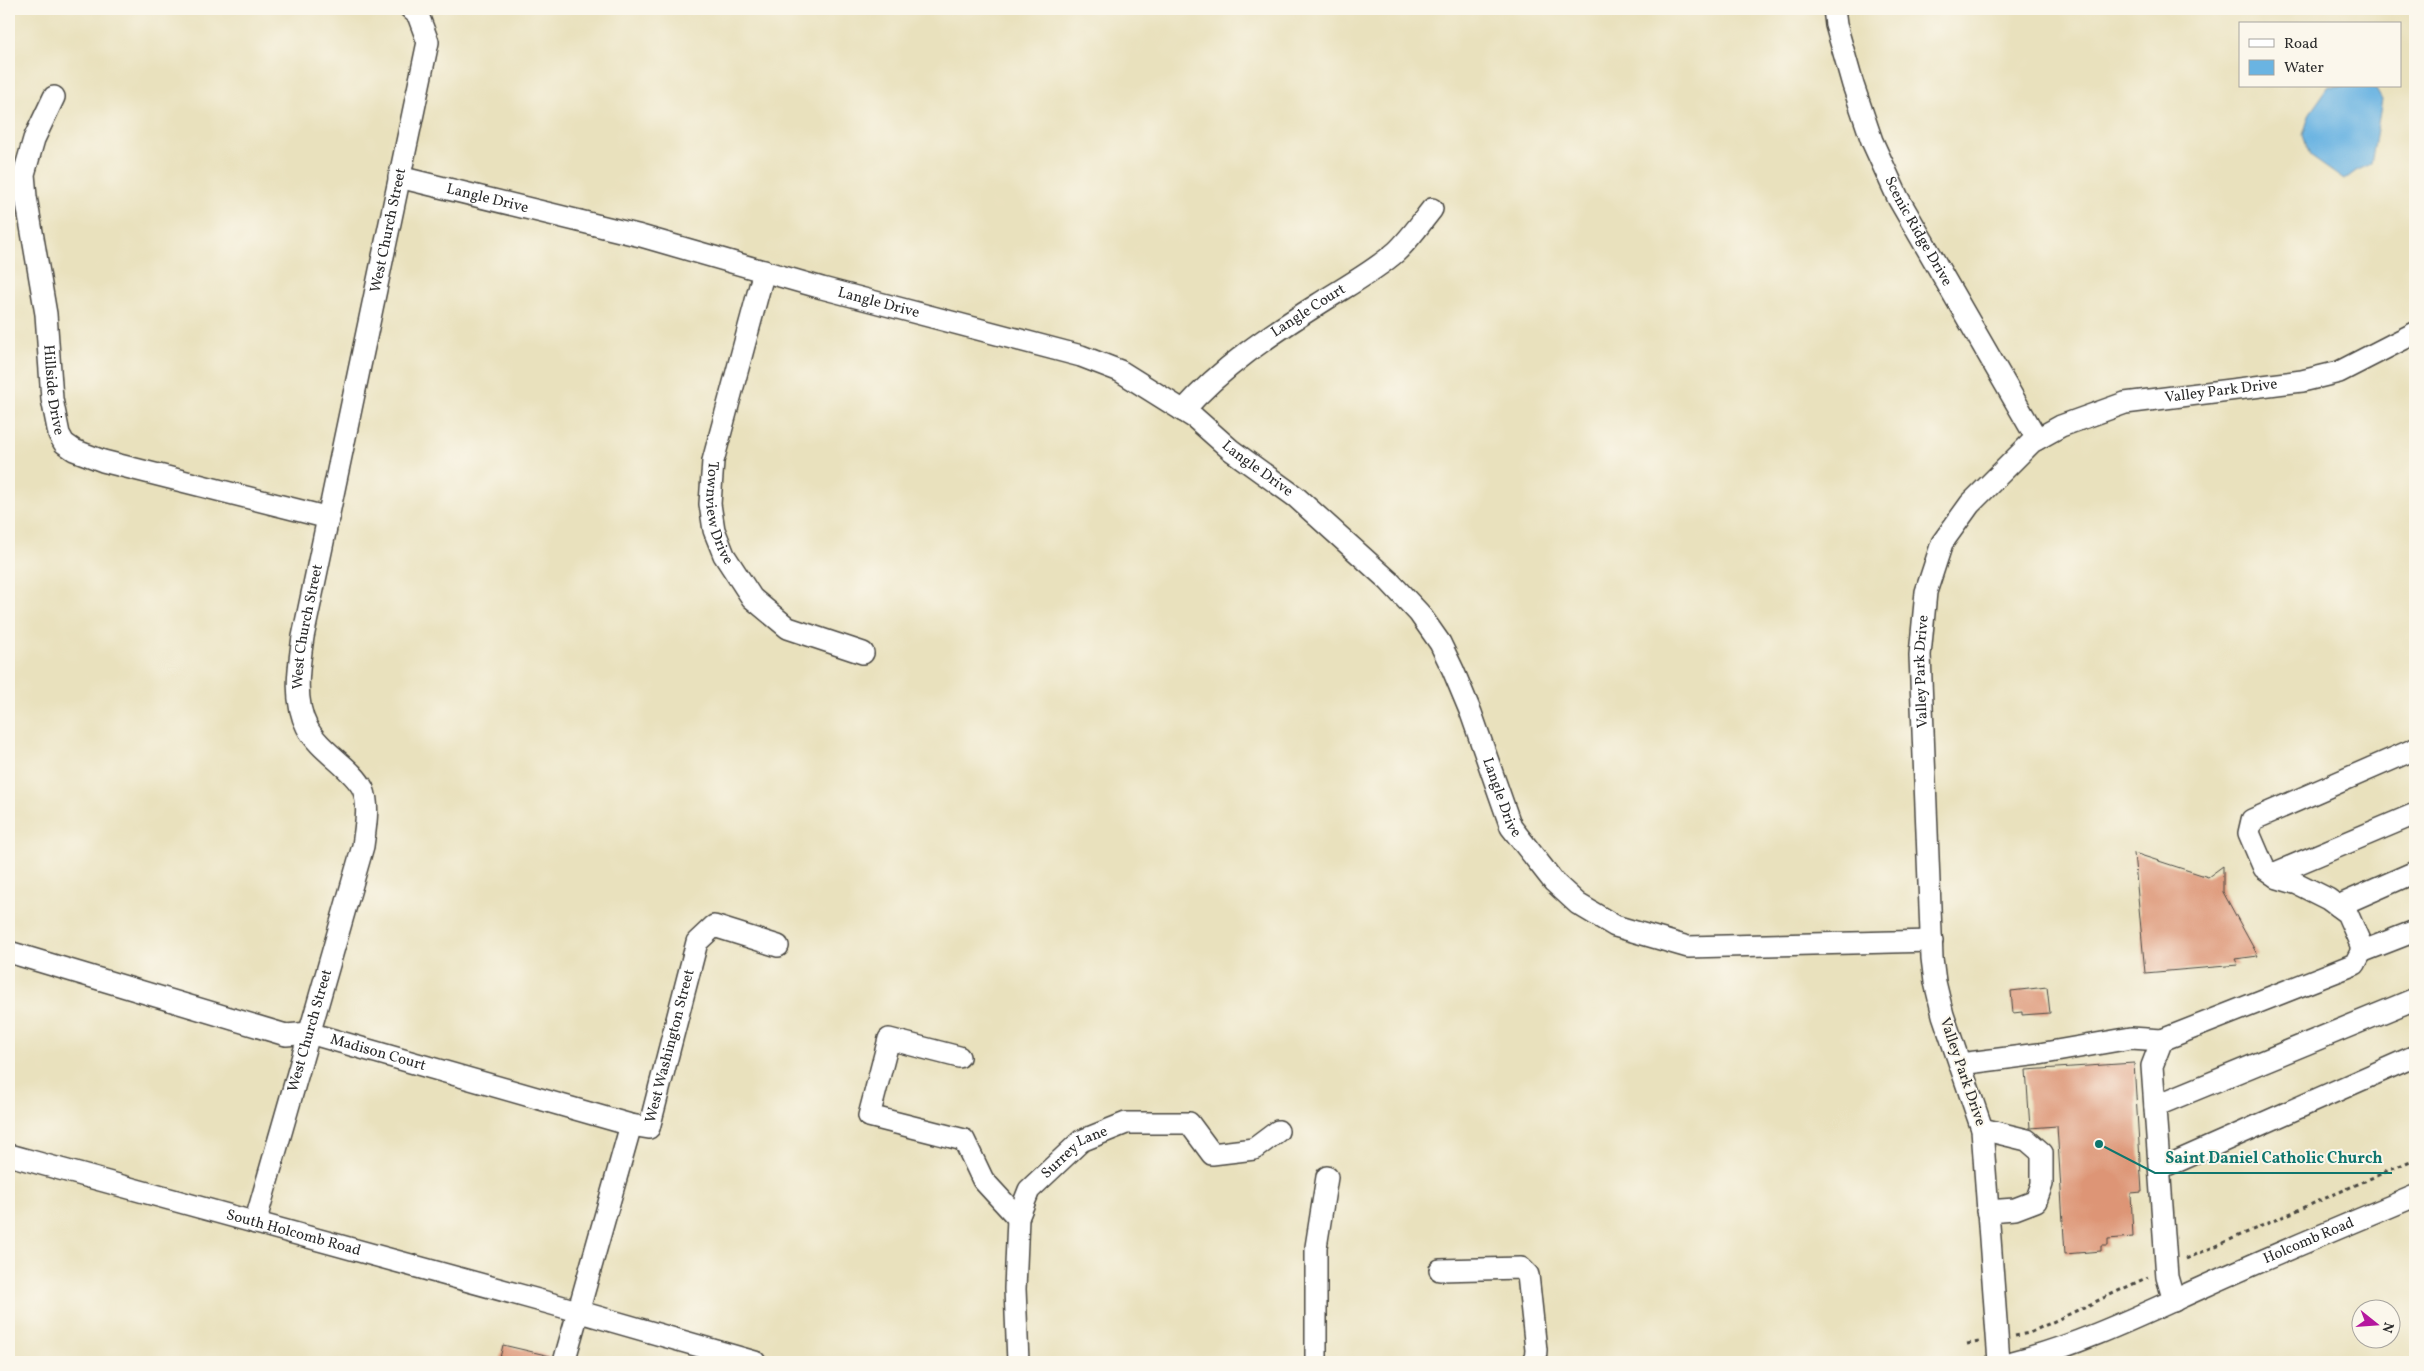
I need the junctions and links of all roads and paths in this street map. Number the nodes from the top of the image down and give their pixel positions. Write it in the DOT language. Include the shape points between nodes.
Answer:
graph roads {
  1 [pos="411,9"];
  2 [pos="1834,9"];
  3 [pos="54,96"];
  4 [pos="399,177"];
  5 [pos="1432,209"];
  6 [pos="764,271"];
  7 [pos="2415,333"];
  8 [pos="1183,411"];
  9 [pos="2037,439"];
  10 [pos="329,518"];
  11 [pos="863,653"];
  12 [pos="2415,749"];
  13 [pos="2415,814"];
  14 [pos="2415,872"];
  15 [pos="2273,874"];
  16 [pos="2338,906"];
  17 [pos="2415,931"];
  18 [pos="1932,941"];
  19 [pos="778,946"];
  20 [pos="9,952"];
  21 [pos="2361,952"];
  22 [pos="2415,1000"];
  23 [pos="309,1033"];
  24 [pos="2162,1040"];
  25 [pos="2415,1056"];
  26 [pos="959,1057"];
  27 [pos="1960,1064"];
  28 [pos="2155,1106"];
  29 [pos="632,1126"];
  30 [pos="1982,1129"];
  31 [pos="1278,1131"];
  32 [pos="9,1155"];
  33 [pos="2415,1159"];
  34 [pos="2160,1169"];
  35 [pos="1328,1177"];
  36 [pos="2415,1196"];
  37 [pos="1987,1211"];
  38 [pos="1018,1218"];
  39 [pos="255,1223"];
  40 [pos="2167,1268"];
  41 [pos="1440,1270"];
  42 [pos="2174,1300"];
  43 [pos="579,1312"];
  44 [pos="2029,1333"];
  45 [pos="564,1362"];
  46 [pos="755,1362"];
  47 [pos="1018,1362"];
  48 [pos="1316,1362"];
  49 [pos="1534,1362"];
  50 [pos="1999,1362"];
  51 [pos="2013,1362"];
  1 -- 4 [label="street, West Church Street" via="418,15 428,42"];
  2 -- 9 [label="street, Scenic Ridge Drive" via="1836,25 1872,141 1898,198"];
  3 -- 10 [label="street, Hillside Drive" via="34,139 24,174 46,314 52,399 64,443 103,461"];
  4 -- 6 [label="street, Langle Drive" via="640,236"];
  4 -- 10 [label="street, West Church Street"];
  5 -- 8 [label="street, Langle Court" via="1397,252 1237,359 1206,385"];
  6 -- 8 [label="street, Langle Drive" via="1081,356 1120,371"];
  6 -- 11 [label="street, Townview Drive" via="714,461 710,504 714,530 724,555 752,598 788,628"];
  7 -- 9 [label="street, Valley Park Drive" via="2339,372 2302,381 2125,403 2062,426"];
  8 -- 18 [label="street, Langle Drive" via="1296,497 1389,581 1418,614 1440,643 1453,670 1511,827 1554,882 1578,904 1616,926 1688,948"];
  9 -- 18 [label="street, Valley Park Drive" via="1970,504 1942,543 1926,592 1920,655"];
  10 -- 23 [label="street, West Church Street" via="303,637 298,674 299,699 307,727 362,789 367,817 363,846"];
  12 -- 15 [label="street" via="2252,820 2248,833 2264,868"];
  13 -- 15 [label="street"];
  14 -- 16 [label="street"];
  15 -- 16 [label="street"];
  16 -- 21 [label="street" via="2347,913"];
  17 -- 21 [label="street"];
  18 -- 27 [label="street, Valley Park Drive" via="1934,982"];
  19 -- 29 [label="street, West Washington Street" via="714,926 697,942 649,1128"];
  20 -- 23 [label="street, Madison Court" via="286,1035"];
  21 -- 24 [label="street" via="2355,964"];
  22 -- 28 [label="street"];
  23 -- 29 [label="street, Madison Court"];
  23 -- 39 [label="street, West Church Street"];
  24 -- 27 [label="street" via="2131,1038"];
  24 -- 28 [label="street" via="2152,1066"];
  25 -- 34 [label="street"];
  26 -- 38 [label="street" via="889,1040 869,1116 964,1140 983,1180"];
  27 -- 30 [label="street, Valley Park Drive"];
  28 -- 34 [label="street"];
  29 -- 43 [label="street, West Washington Street"];
  30 -- 37 [label="street, Valley Park Drive"];
  30 -- 37 [label="street" via="2027,1140 2042,1152 2042,1184 2036,1201 2015,1209"];
  31 -- 38 [label="street, Surrey Lane" via="1254,1149 1212,1154 1189,1123 1126,1123 1081,1141 1029,1190"];
  32 -- 39 [label="street, South Holcomb Road"];
  33 -- 40 [label="path"];
  34 -- 40 [label="street"];
  35 -- 48 [label="street" via="1316,1247"];
  36 -- 42 [label="street, Holcomb Road"];
  37 -- 50 [label="street, Valley Park Drive"];
  38 -- 47 [label="street, Surrey Lane" via="1015,1289"];
  39 -- 43 [label="street, South Holcomb Road"];
  40 -- 42 [label="street"];
  40 -- 44 [label="path"];
  41 -- 49 [label="street" via="1521,1268 1528,1275 1536,1350"];
  42 -- 51 [label="street, Holcomb Road" via="2115,1328"];
  43 -- 45 [label="street, West Washington Street"];
  43 -- 46 [label="street, South Holcomb Road"];
}
